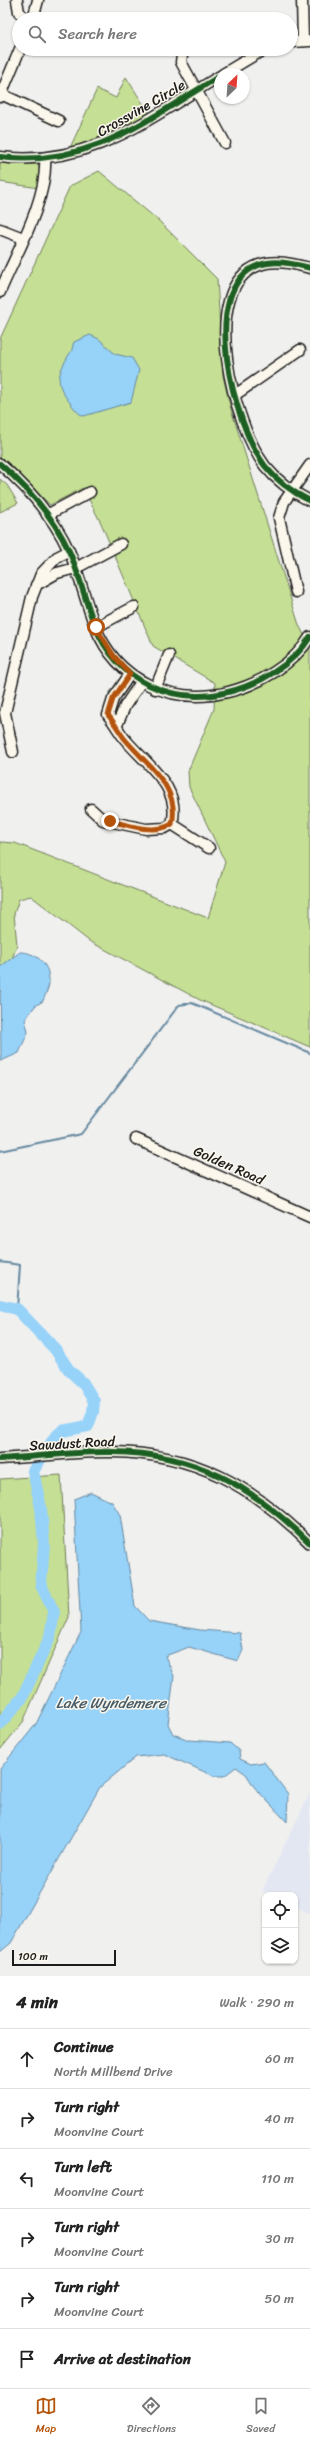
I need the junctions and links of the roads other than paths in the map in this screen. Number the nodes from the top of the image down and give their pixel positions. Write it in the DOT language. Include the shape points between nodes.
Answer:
graph roads {
  1 [pos="17,0"];
  2 [pos="38,0"];
  3 [pos="302,0"];
  4 [pos="19,12"];
  5 [pos="35,12"];
  6 [pos="306,41"];
  7 [pos="17,56"];
  8 [pos="182,56"];
  9 [pos="253,56"];
  10 [pos="233,68"];
  11 [pos="214,80"];
  12 [pos="195,91"];
  13 [pos="1,96"];
  14 [pos="59,121"];
  15 [pos="225,143"];
  16 [pos="0,157"];
  17 [pos="45,158"];
  18 [pos="0,228"];
  19 [pos="23,238"];
  20 [pos="310,268"];
  21 [pos="0,292"];
  22 [pos="300,350"];
  23 [pos="235,395"];
  24 [pos="0,464"];
  25 [pos="310,465"];
  26 [pos="291,490"];
  27 [pos="90,492"];
  28 [pos="310,501"];
  29 [pos="47,515"];
  30 [pos="121,544"];
  31 [pos="69,551"];
  32 [pos="76,568"];
  33 [pos="36,585"];
  34 [pos="296,592"];
  35 [pos="134,607"];
  36 [pos="96,627"];
  37 [pos="310,638"];
  38 [pos="169,655"];
  39 [pos="130,674"];
  40 [pos="141,682"];
  41 [pos="155,689"];
  42 [pos="116,725"];
  43 [pos="13,752"];
  44 [pos="91,809"];
  45 [pos="172,824"];
  46 [pos="209,848"];
  47 [pos="136,1138"];
  48 [pos="310,1217"];
  49 [pos="0,1459"];
  50 [pos="310,1544"];
  1 -- 4 [label="street"];
  2 -- 5 [label="street"];
  3 -- 6 [label="street"];
  7 -- 13 [label="street"];
  8 -- 12 [label="street" via="181,62"];
  9 -- 10 [label="street"];
  11 -- 12 [label="street, Crossvine Circle"];
  12 -- 15 [label="street"];
  12 -- 17 [label="street, Crossvine Circle" via="108,142 74,153"];
  13 -- 14 [label="street"];
  16 -- 17 [label="street, Crossvine Circle"];
  17 -- 19 [label="street" via="46,172 41,198"];
  18 -- 19 [label="street"];
  19 -- 21 [label="street"];
  20 -- 23 [label="street" via="279,262 268,263 250,270 237,281 228,302 226,349 230,380"];
  22 -- 23 [label="street"];
  23 -- 26 [label="street" via="258,454 272,474"];
  24 -- 29 [label="street"];
  25 -- 26 [label="street"];
  26 -- 28 [label="street"];
  26 -- 34 [label="street" via="279,518"];
  27 -- 29 [label="street"];
  29 -- 31 [label="street"];
  30 -- 32 [label="street"];
  31 -- 32 [label="street"];
  31 -- 33 [label="street" via="40,574"];
  32 -- 33 [label="street" via="63,570"];
  32 -- 36 [label="street"];
  33 -- 43 [label="street" via="6,701 6,725"];
  35 -- 36 [label="street"];
  36 -- 39 [label="street" via="114,656"];
  37 -- 41 [label="street" via="303,648 283,665 233,691 210,696 191,696"];
  38 -- 41 [label="street"];
  39 -- 40 [label="street"];
  39 -- 42 [label="street" via="113,699 108,715"];
  40 -- 41 [label="street"];
  40 -- 42 [label="street"];
  42 -- 45 [label="street" via="123,737 166,785 174,804"];
  44 -- 45 [label="street" via="103,820 146,828 165,828"];
  45 -- 46 [label="street"];
  47 -- 48 [label="street, Golden Road"];
  49 -- 50 [label="street, Sawdust Road" via="112,1452 176,1459 218,1474 252,1493"];
}
